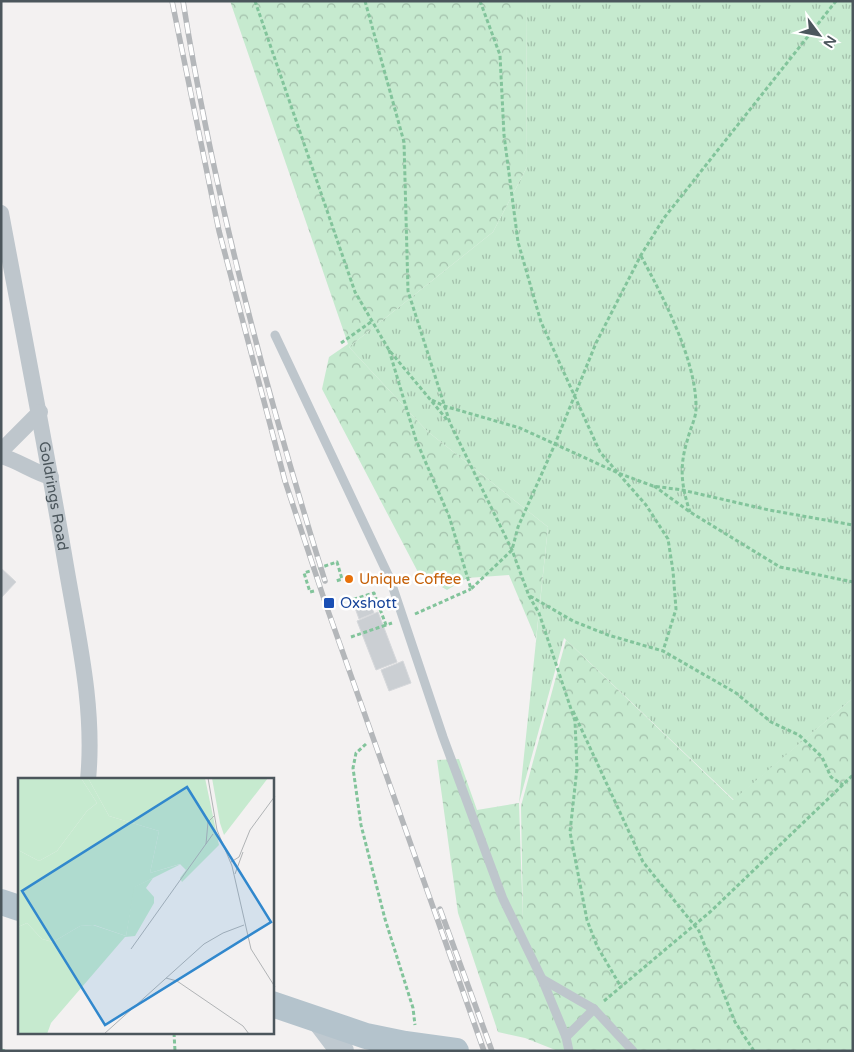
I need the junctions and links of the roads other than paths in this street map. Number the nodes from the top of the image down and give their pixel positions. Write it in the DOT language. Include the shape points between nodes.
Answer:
graph roads {
  1 [pos="1,213"];
  2 [pos="275,335"];
  3 [pos="40,412"];
  4 [pos="1,451"];
  5 [pos="1,456"];
  6 [pos="51,477"];
  7 [pos="88,778"];
  8 [pos="1,902"];
  9 [pos="18,908"];
  10 [pos="542,979"];
  11 [pos="274,1005"];
  12 [pos="594,1009"];
  13 [pos="320,1022"];
  14 [pos="566,1037"];
  15 [pos="384,1046"];
  16 [pos="436,1048"];
  17 [pos="342,1051"];
  18 [pos="569,1051"];
  19 [pos="633,1051"];
  1 -- 3 [label="street, Goldrings Road"];
  2 -- 10 [label="lane" via="390,579 443,737 503,899"];
  3 -- 4 [label="street"];
  3 -- 6 [label="street, Goldrings Road"];
  5 -- 6 [label="street"];
  6 -- 7 [label="street, Goldrings Road" via="87,681"];
  8 -- 9 [label="main road"];
  10 -- 12 [label="lane"];
  10 -- 14 [label="lane"];
  11 -- 13 [label="main road"];
  12 -- 14 [label="lane"];
  12 -- 19 [label="lane"];
  13 -- 15 [label="main road"];
  13 -- 17 [label="main road"];
  14 -- 18 [label="lane"];
  15 -- 16 [label="main road"];
}
